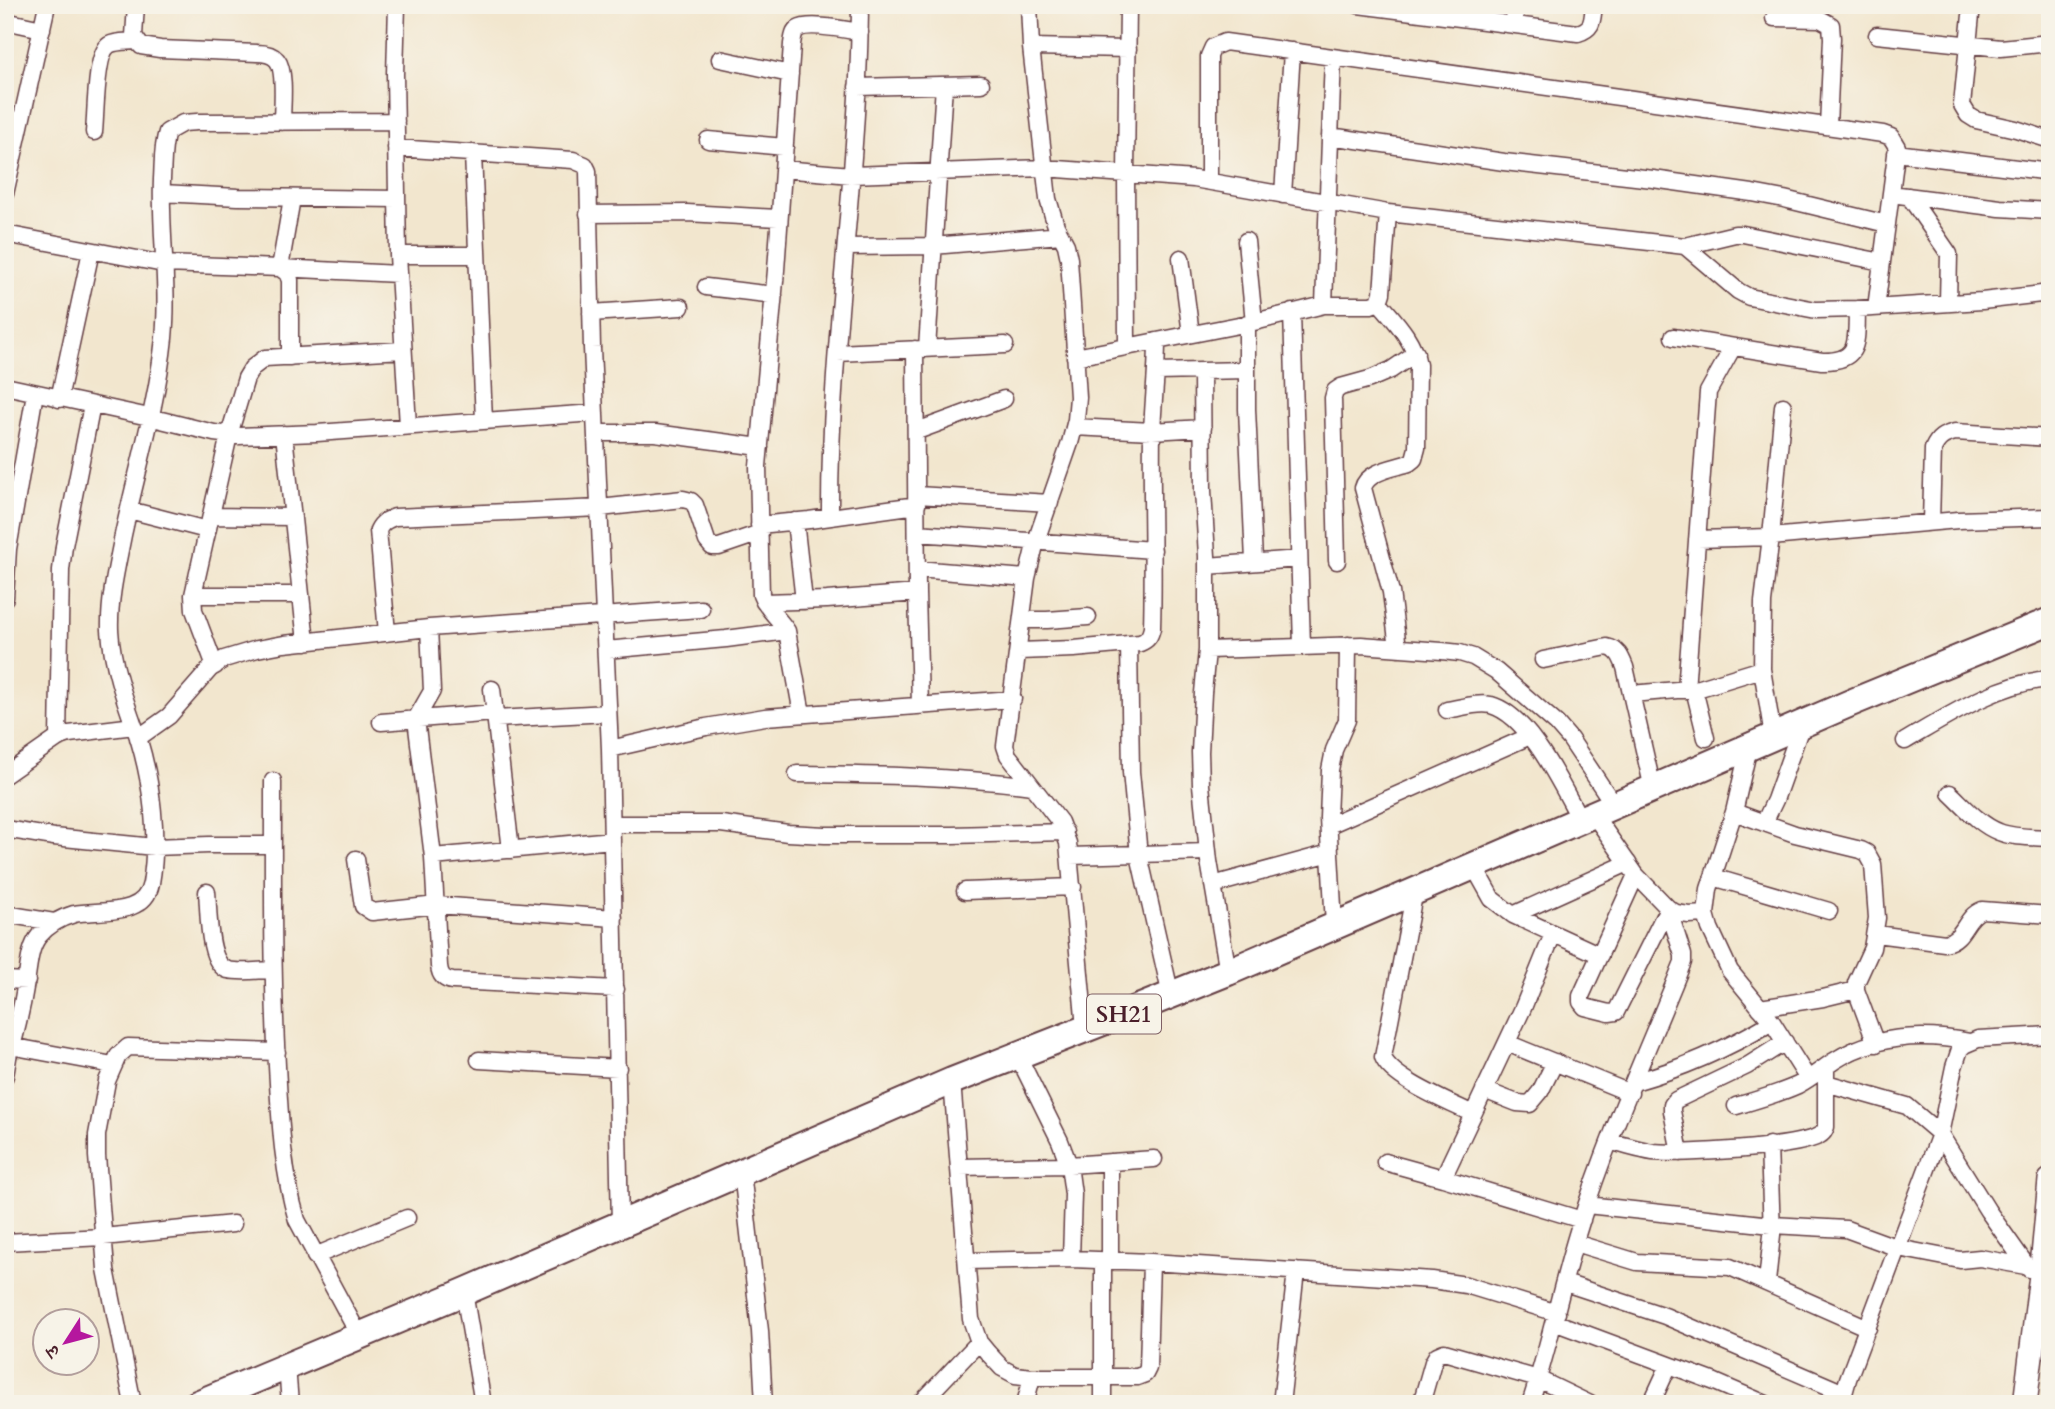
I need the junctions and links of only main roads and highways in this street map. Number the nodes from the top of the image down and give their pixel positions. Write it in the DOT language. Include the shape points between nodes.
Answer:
graph roads {
  1 [pos="2050,621"];
  2 [pos="197,1404"];
  1 -- 2 [label="main road, SH21" via="1171,996 952,1080"];
}
